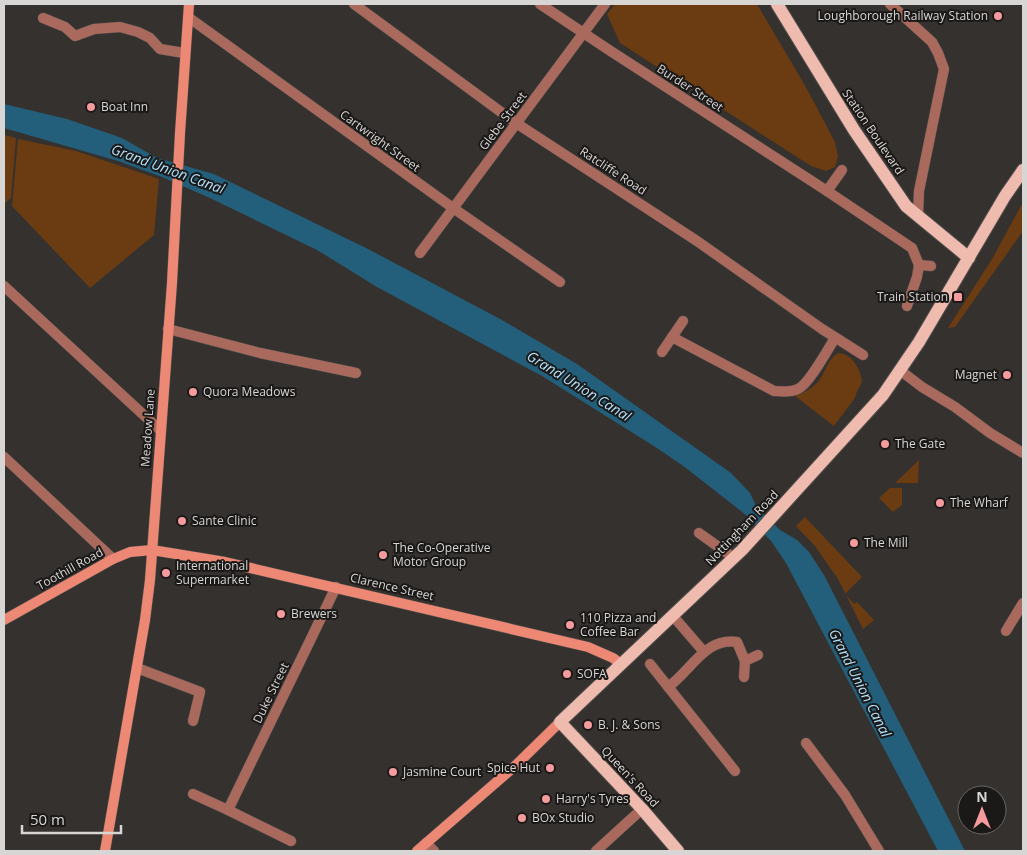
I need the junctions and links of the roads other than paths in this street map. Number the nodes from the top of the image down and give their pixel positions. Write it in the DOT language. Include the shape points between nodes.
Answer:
graph roads {
  1 [pos="189,4"];
  2 [pos="354,4"];
  3 [pos="540,4"];
  4 [pos="605,4"];
  5 [pos="777,4"];
  6 [pos="890,4"];
  7 [pos="188,17"];
  8 [pos="43,18"];
  9 [pos="584,34"];
  10 [pos="184,53"];
  11 [pos="516,123"];
  12 [pos="842,170"];
  13 [pos="1023,170"];
  14 [pos="828,191"];
  15 [pos="453,208"];
  16 [pos="918,216"];
  17 [pos="420,253"];
  18 [pos="969,258"];
  19 [pos="919,265"];
  20 [pos="930,266"];
  21 [pos="560,282"];
  22 [pos="4,286"];
  23 [pos="907,306"];
  24 [pos="683,321"];
  25 [pos="168,329"];
  26 [pos="672,337"];
  27 [pos="835,338"];
  28 [pos="662,352"];
  29 [pos="863,354"];
  30 [pos="900,371"];
  31 [pos="356,373"];
  32 [pos="161,431"];
  33 [pos="1023,453"];
  34 [pos="4,457"];
  35 [pos="699,533"];
  36 [pos="152,550"];
  37 [pos="738,554"];
  38 [pos="113,559"];
  39 [pos="336,587"];
  40 [pos="1023,603"];
  41 [pos="673,616"];
  42 [pos="4,620"];
  43 [pos="1006,631"];
  44 [pos="704,652"];
  45 [pos="758,655"];
  46 [pos="745,660"];
  47 [pos="621,664"];
  48 [pos="650,664"];
  49 [pos="137,668"];
  50 [pos="744,677"];
  51 [pos="668,687"];
  52 [pos="193,721"];
  53 [pos="560,722"];
  54 [pos="806,743"];
  55 [pos="735,770"];
  56 [pos="193,794"];
  57 [pos="642,809"];
  58 [pos="228,810"];
  59 [pos="291,841"];
  60 [pos="426,843"];
  61 [pos="105,851"];
  62 [pos="417,851"];
  63 [pos="434,851"];
  64 [pos="596,851"];
  65 [pos="678,851"];
  66 [pos="879,851"];
  1 -- 7 [label="street, Meadow Lane"];
  2 -- 11 [label="street, Ratcliffe Road"];
  3 -- 9 [label="street, Burder Street"];
  4 -- 9 [label="street, Glebe Street"];
  5 -- 16 [label="main road, Station Boulevard" via="854,130 906,206"];
  6 -- 16 [label="street" via="932,42 944,69 919,192"];
  7 -- 10 [label="street, Meadow Lane"];
  7 -- 15 [label="street, Cartwright Street"];
  8 -- 10 [label="street" via="65,27 75,36 94,29 120,28 150,38 160,49"];
  9 -- 11 [label="street, Glebe Street"];
  9 -- 14 [label="street, Burder Street"];
  10 -- 25 [label="street, Meadow Lane"];
  11 -- 15 [label="street, Glebe Street"];
  11 -- 27 [label="street, Ratcliffe Road" via="697,241"];
  12 -- 14 [label="street"];
  13 -- 18 [label="main road, Nottingham Road"];
  14 -- 19 [label="street, Burder Street" via="912,248"];
  15 -- 17 [label="street, Glebe Street"];
  15 -- 21 [label="street, Cartwright Street"];
  16 -- 18 [label="main road, Station Boulevard"];
  18 -- 30 [label="main road, Nottingham Road"];
  19 -- 20 [label="street"];
  19 -- 23 [label="street"];
  22 -- 32 [label="street"];
  24 -- 26 [label="street"];
  25 -- 31 [label="street"];
  25 -- 32 [label="street, Meadow Lane"];
  26 -- 27 [label="street" via="774,391 791,392 807,382"];
  26 -- 28 [label="street"];
  27 -- 29 [label="street, Ratcliffe Road"];
  30 -- 33 [label="street"];
  30 -- 37 [label="main road, Nottingham Road" via="871,409"];
  32 -- 36 [label="street, Meadow Lane"];
  34 -- 38 [label="street"];
  35 -- 37 [label="street"];
  36 -- 38 [label="street, Toothill Road" via="130,552"];
  36 -- 39 [label="street, Clarence Street" via="225,562"];
  36 -- 49 [label="street, Meadow Lane"];
  37 -- 41 [label="main road, Nottingham Road"];
  38 -- 42 [label="street, Toothill Road"];
  39 -- 47 [label="street, Clarence Street" via="588,648"];
  39 -- 58 [label="street, Duke Street"];
  40 -- 43 [label="street"];
  41 -- 44 [label="street"];
  41 -- 47 [label="main road, Nottingham Road"];
  44 -- 46 [label="street" via="718,642 729,640 737,642"];
  44 -- 51 [label="street"];
  45 -- 46 [label="street"];
  46 -- 50 [label="street"];
  47 -- 53 [label="main road, Nottingham Road"];
  48 -- 51 [label="street"];
  49 -- 52 [label="street" via="200,692"];
  49 -- 61 [label="street, Meadow Lane"];
  51 -- 55 [label="street"];
  53 -- 57 [label="main road, Queen's Road"];
  53 -- 60 [label="street, Nottingham Road"];
  54 -- 66 [label="street" via="845,795"];
  56 -- 58 [label="street"];
  57 -- 64 [label="street"];
  57 -- 65 [label="main road, Queen's Road"];
  58 -- 59 [label="street"];
  60 -- 62 [label="street, Nottingham Road"];
  60 -- 63 [label="street"];
}
